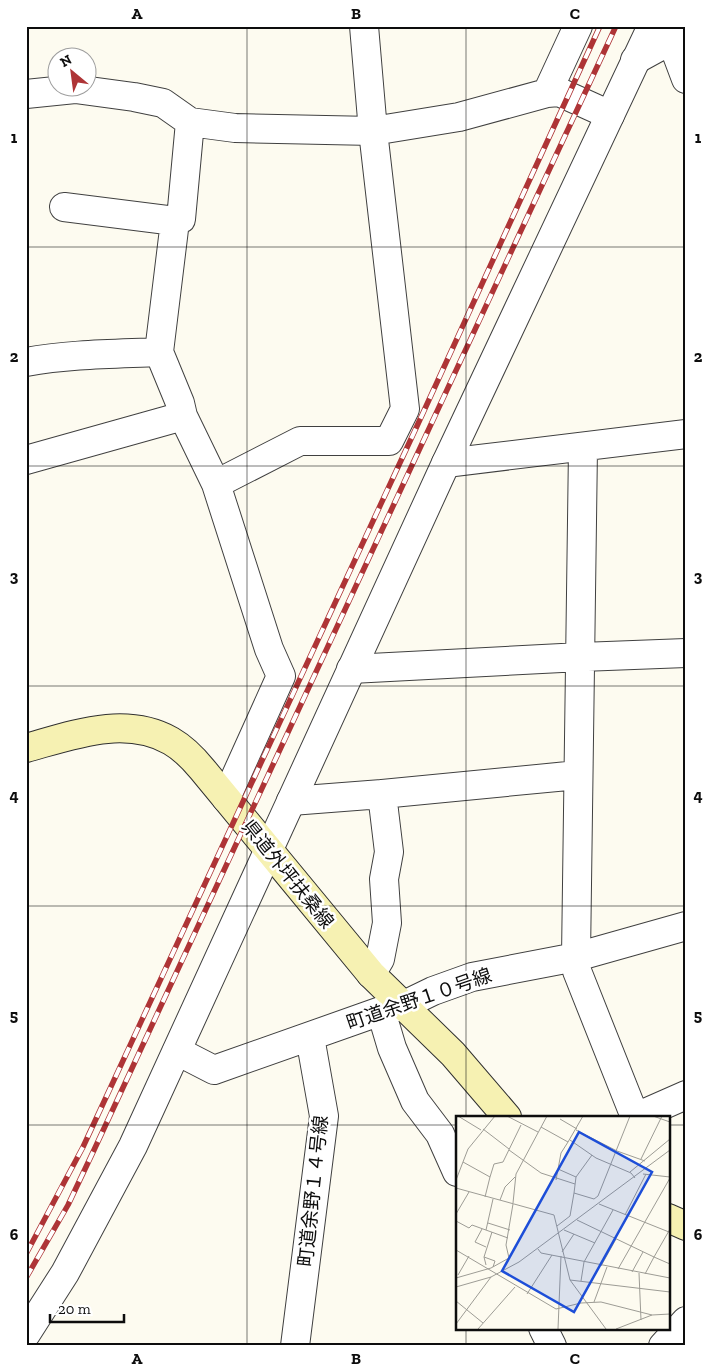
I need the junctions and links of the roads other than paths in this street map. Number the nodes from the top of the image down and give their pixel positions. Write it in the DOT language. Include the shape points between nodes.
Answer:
graph roads {
  1 [pos="364,26"];
  2 [pos="578,26"];
  3 [pos="669,32"];
  4 [pos="686,79"];
  5 [pos="547,93"];
  6 [pos="26,94"];
  7 [pos="610,115"];
  8 [pos="190,122"];
  9 [pos="373,132"];
  10 [pos="64,207"];
  11 [pos="175,221"];
  12 [pos="159,352"];
  13 [pos="26,362"];
  14 [pos="183,416"];
  15 [pos="686,434"];
  16 [pos="583,448"];
  17 [pos="26,460"];
  18 [pos="446,463"];
  19 [pos="216,484"];
  20 [pos="686,654"];
  21 [pos="581,657"];
  22 [pos="351,670"];
  23 [pos="26,748"];
  24 [pos="578,775"];
  25 [pos="382,794"];
  26 [pos="226,798"];
  27 [pos="291,801"];
  28 [pos="268,850"];
  29 [pos="686,926"];
  30 [pos="576,957"];
  31 [pos="371,974"];
  32 [pos="392,1008"];
  33 [pos="310,1037"];
  34 [pos="177,1051"];
  35 [pos="686,1095"];
  36 [pos="506,1116"];
  37 [pos="636,1116"];
  38 [pos="638,1116"];
  39 [pos="456,1170"];
  40 [pos="670,1219"];
  41 [pos="686,1226"];
  42 [pos="686,1321"];
  43 [pos="544,1330"];
  44 [pos="26,1334"];
  45 [pos="295,1346"];
  46 [pos="552,1346"];
  47 [pos="663,1346"];
  1 -- 9 [label="street"];
  2 -- 5 [label="street"];
  3 -- 4 [label="street"];
  3 -- 7 [label="street" via="636,60"];
  5 -- 7 [label="street" via="559,92"];
  5 -- 9 [label="street" via="459,117"];
  6 -- 8 [label="street" via="75,89 134,97 163,102"];
  7 -- 18 [label="street"];
  8 -- 9 [label="street" via="234,128"];
  8 -- 11 [label="street" via="181,219"];
  9 -- 19 [label="street" via="405,409 390,441 300,441"];
  10 -- 11 [label="street"];
  11 -- 12 [label="street"];
  12 -- 13 [label="street" via="79,355"];
  12 -- 14 [label="street"];
  14 -- 17 [label="street"];
  14 -- 19 [label="street"];
  15 -- 16 [label="street"];
  16 -- 18 [label="street"];
  16 -- 21 [label="street"];
  18 -- 22 [label="street"];
  19 -- 26 [label="street" via="281,676"];
  20 -- 21 [label="street"];
  21 -- 22 [label="street"];
  21 -- 24 [label="street"];
  22 -- 27 [label="street"];
  23 -- 26 [label="main road, 県道外坪扶桑線" via="98,730 135,729 152,733 186,751"];
  24 -- 25 [label="street"];
  24 -- 30 [label="street"];
  25 -- 27 [label="street"];
  25 -- 31 [label="street" via="389,852 384,880 387,924 380,959"];
  26 -- 28 [label="main road, 県道外坪扶桑線"];
  27 -- 28 [label="street"];
  28 -- 31 [label="main road, 県道外坪扶桑線"];
  28 -- 34 [label="street"];
  29 -- 30 [label="street, 町道余野１０号線"];
  30 -- 32 [label="street, 町道余野１０号線" via="472,977"];
  30 -- 37 [label="street" via="578,971"];
  31 -- 32 [label="main road, 県道外坪扶桑線"];
  32 -- 33 [label="street, 町道余野１０号線"];
  32 -- 36 [label="main road, 県道外坪扶桑線" via="452,1054"];
  32 -- 39 [label="street" via="392,1048 415,1101 440,1134"];
  33 -- 34 [label="street, 町道余野１０号線" via="214,1070"];
  33 -- 45 [label="street, 町道余野１４号線" via="324,1116"];
  34 -- 44 [label="street" via="90,1229"];
  35 -- 38 [label="street"];
  40 -- 41 [label="main road"];
  42 -- 47 [label="street"];
  43 -- 46 [label="street"];
}
